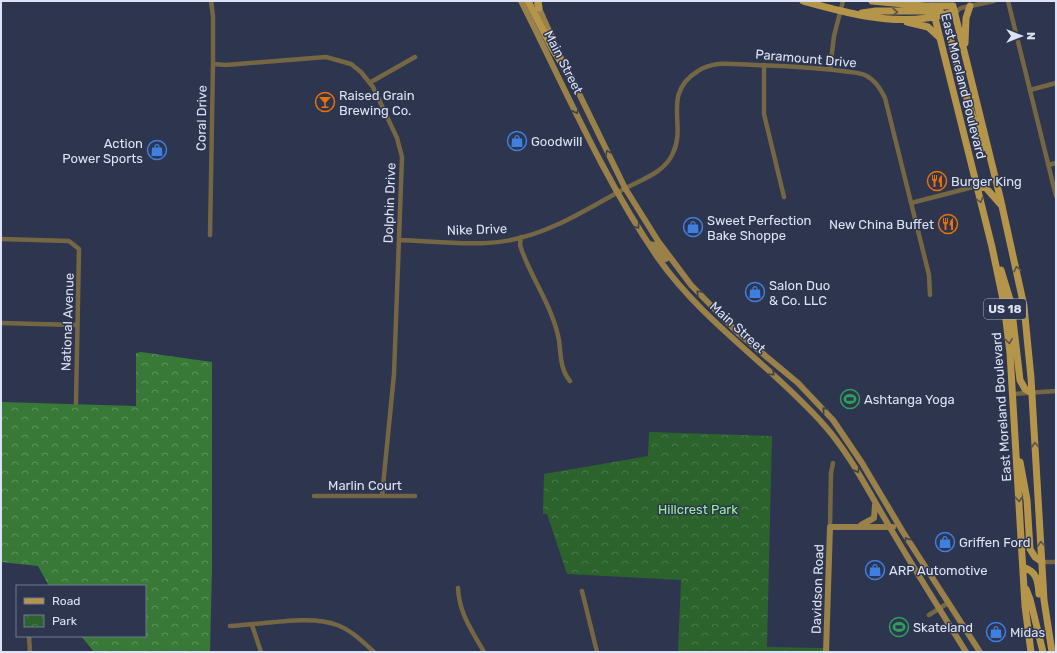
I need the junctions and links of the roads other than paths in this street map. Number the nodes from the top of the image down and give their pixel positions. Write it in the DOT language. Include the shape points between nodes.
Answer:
graph roads {
  1 [pos="211,1"];
  2 [pos="521,1"];
  3 [pos="528,1"];
  4 [pos="803,1"];
  5 [pos="843,1"];
  6 [pos="872,1"];
  7 [pos="994,1"];
  8 [pos="1008,1"];
  9 [pos="538,3"];
  10 [pos="913,3"];
  11 [pos="950,6"];
  12 [pos="970,6"];
  13 [pos="840,10"];
  14 [pos="936,10"];
  15 [pos="856,13"];
  16 [pos="890,19"];
  17 [pos="941,40"];
  18 [pos="964,51"];
  19 [pos="415,57"];
  20 [pos="213,64"];
  21 [pos="764,65"];
  22 [pos="830,69"];
  23 [pos="571,77"];
  24 [pos="370,82"];
  25 [pos="1056,83"];
  26 [pos="1030,90"];
  27 [pos="1056,163"];
  28 [pos="992,165"];
  29 [pos="1048,165"];
  30 [pos="977,186"];
  31 [pos="625,188"];
  32 [pos="617,193"];
  33 [pos="1056,196"];
  34 [pos="784,197"];
  35 [pos="911,203"];
  36 [pos="1002,206"];
  37 [pos="210,236"];
  38 [pos="521,237"];
  39 [pos="1,239"];
  40 [pos="399,240"];
  41 [pos="649,244"];
  42 [pos="992,247"];
  43 [pos="677,266"];
  44 [pos="930,295"];
  45 [pos="1,323"];
  46 [pos="77,325"];
  47 [pos="788,375"];
  48 [pos="570,380"];
  49 [pos="782,382"];
  50 [pos="802,387"];
  51 [pos="1056,391"];
  52 [pos="1032,393"];
  53 [pos="795,394"];
  54 [pos="1013,394"];
  55 [pos="76,403"];
  56 [pos="833,420"];
  57 [pos="826,427"];
  58 [pos="1016,452"];
  59 [pos="834,463"];
  60 [pos="314,496"];
  61 [pos="382,496"];
  62 [pos="415,496"];
  63 [pos="875,502"];
  64 [pos="898,525"];
  65 [pos="830,527"];
  66 [pos="854,527"];
  67 [pos="890,528"];
  68 [pos="1042,562"];
  69 [pos="1056,562"];
  70 [pos="1023,567"];
  71 [pos="1024,585"];
  72 [pos="458,588"];
  73 [pos="582,590"];
  74 [pos="948,602"];
  75 [pos="938,609"];
  76 [pos="928,615"];
  77 [pos="252,625"];
  78 [pos="230,626"];
  79 [pos="1049,635"];
  80 [pos="30,637"];
  81 [pos="962,645"];
  82 [pos="30,652"];
  83 [pos="260,652"];
  84 [pos="374,652"];
  85 [pos="484,652"];
  86 [pos="598,652"];
  87 [pos="826,652"];
  88 [pos="966,652"];
  89 [pos="971,652"];
  90 [pos="980,652"];
  91 [pos="1031,652"];
  92 [pos="1043,652"];
  93 [pos="1052,652"];
  1 -- 20 [label="street, Coral Drive"];
  2 -- 32 [label="main road, Main Street, one-way"];
  3 -- 23 [label="main road" via="546,38"];
  4 -- 13 [label="main road"];
  5 -- 13 [label="street"];
  6 -- 10 [label="main road"];
  7 -- 12 [label="street"];
  8 -- 26 [label="street"];
  9 -- 23 [label="main road, Main Street"];
  10 -- 14 [label="main road"];
  11 -- 12 [label="street"];
  11 -- 14 [label="main road"];
  11 -- 14 [label="main road"];
  11 -- 18 [label="main road, East Moreland Boulevard"];
  12 -- 18 [label="main road" via="966,18"];
  13 -- 15 [label="main road"];
  13 -- 22 [label="street"];
  15 -- 14 [label="main road, one-way"];
  14 -- 16 [label="main road" via="926,18"];
  14 -- 17 [label="main road, East Moreland Boulevard / US 18"];
  14 -- 28 [label="main road, US 18" via="947,25 960,80 984,150"];
  15 -- 16 [label="main road"];
  16 -- 17 [label="main road" via="931,29"];
  17 -- 30 [label="main road, East Moreland Boulevard / US 18"];
  18 -- 28 [label="main road, East Moreland Boulevard"];
  19 -- 24 [label="street"];
  20 -- 24 [label="street, Dolphin Drive" via="326,57 351,64"];
  20 -- 37 [label="street, Coral Drive"];
  21 -- 22 [label="street, Paramount Drive"];
  21 -- 31 [label="street, Paramount Drive" via="719,64 706,66 692,75 677,98 677,140 672,156 652,175"];
  21 -- 34 [label="street" via="764,114"];
  22 -- 35 [label="street, Paramount Drive" via="865,76 882,90"];
  31 -- 23 [label="main road, Main Street, one-way"];
  24 -- 40 [label="street, Dolphin Drive" via="402,157"];
  25 -- 26 [label="street"];
  26 -- 29 [label="street"];
  27 -- 29 [label="street"];
  28 -- 36 [label="main road, East Moreland Boulevard / US 18"];
  29 -- 33 [label="street"];
  30 -- 35 [label="street"];
  30 -- 36 [label="main road" via="986,188"];
  30 -- 42 [label="main road, East Moreland Boulevard / US 18, one-way"];
  31 -- 32 [label="street, Paramount Drive"];
  31 -- 43 [label="main road, Main Street"];
  32 -- 38 [label="street, Nike Drive" via="547,229"];
  32 -- 41 [label="main road, Main Street, one-way"];
  35 -- 44 [label="street, Paramount Drive" via="929,275"];
  52 -- 36 [label="main road, East Moreland Boulevard / US 18, one-way" via="1024,306"];
  38 -- 40 [label="street, Nike Drive" via="493,242"];
  38 -- 48 [label="street" via="522,251 554,321 563,371"];
  39 -- 46 [label="street, National Avenue" via="69,241 75,244 80,254"];
  40 -- 61 [label="street, Dolphin Drive" via="394,374"];
  41 -- 43 [label="main road" via="655,245 668,261"];
  41 -- 49 [label="main road, Main Street, one-way" via="678,284 699,307"];
  42 -- 52 [label="main road" via="1012,303 1020,380"];
  42 -- 54 [label="main road, East Moreland Boulevard / US 18, one-way" via="1008,330"];
  47 -- 43 [label="main road, Main Street, one-way" via="738,333 691,285"];
  45 -- 46 [label="street"];
  46 -- 55 [label="street, National Avenue"];
  47 -- 49 [label="main road"];
  47 -- 50 [label="main road, Main Street"];
  49 -- 53 [label="main road, Main Street"];
  50 -- 53 [label="main road"];
  56 -- 50 [label="main road, Main Street, one-way"];
  51 -- 52 [label="street"];
  52 -- 54 [label="street"];
  68 -- 52 [label="main road, East Moreland Boulevard / US 18, one-way"];
  53 -- 57 [label="main road, Main Street"];
  54 -- 58 [label="main road, East Moreland Boulevard / US 18"];
  56 -- 57 [label="main road"];
  56 -- 64 [label="main road, Main Street" via="862,463"];
  57 -- 63 [label="main road, Main Street, one-way" via="853,462"];
  58 -- 68 [label="main road" via="1023,471 1030,549"];
  58 -- 70 [label="main road, East Moreland Boulevard / US 18, one-way"];
  59 -- 65 [label="street, Davidson Road" via="831,473"];
  60 -- 61 [label="street, Marlin Court"];
  61 -- 62 [label="street, Marlin Court"];
  63 -- 66 [label="main road" via="874,518 868,523"];
  63 -- 67 [label="main road, Main Street"];
  64 -- 67 [label="main road, Davidson Road"];
  74 -- 64 [label="main road, Main Street, one-way"];
  65 -- 66 [label="main road, Davidson Road"];
  65 -- 87 [label="main road, Davidson Road"];
  66 -- 67 [label="main road, Davidson Road"];
  67 -- 75 [label="main road, Main Street"];
  68 -- 69 [label="street"];
  68 -- 79 [label="main road, East Moreland Boulevard / US 18"];
  70 -- 71 [label="main road, East Moreland Boulevard / US 18"];
  70 -- 79 [label="main road" via="1036,576 1041,615"];
  71 -- 91 [label="main road, East Moreland Boulevard / US 18"];
  71 -- 92 [label="main road"];
  72 -- 85 [label="street" via="458,600 464,617"];
  73 -- 86 [label="street"];
  74 -- 75 [label="street"];
  74 -- 90 [label="main road, Main Street"];
  75 -- 76 [label="street"];
  75 -- 81 [label="main road, Main Street"];
  77 -- 78 [label="street"];
  77 -- 83 [label="street"];
  77 -- 84 [label="street" via="305,620 326,622 349,631"];
  79 -- 93 [label="main road, East Moreland Boulevard / US 18"];
  80 -- 82 [label="street"];
  81 -- 88 [label="main road, Main Street"];
  81 -- 89 [label="main road"];
}
